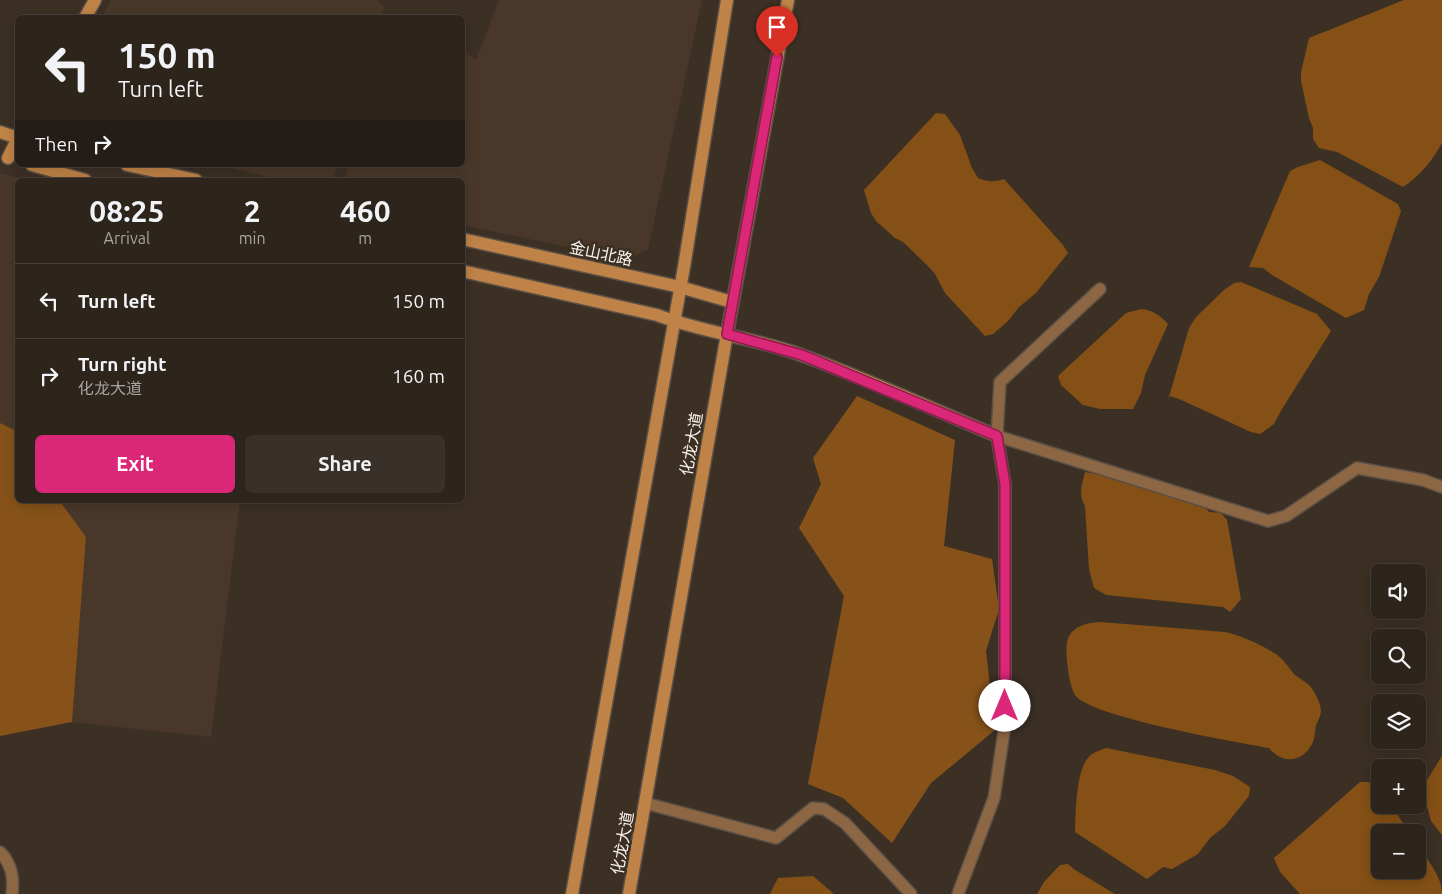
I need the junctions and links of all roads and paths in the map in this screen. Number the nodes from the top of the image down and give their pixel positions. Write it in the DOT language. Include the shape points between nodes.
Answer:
graph roads {
  1 [pos="95,0"];
  2 [pos="727,0"];
  3 [pos="788,0"];
  4 [pos="87,15"];
  5 [pos="0,132"];
  6 [pos="15,137"];
  7 [pos="15,145"];
  8 [pos="9,158"];
  9 [pos="39,167"];
  10 [pos="137,167"];
  11 [pos="79,178"];
  12 [pos="187,178"];
  13 [pos="465,240"];
  14 [pos="465,272"];
  15 [pos="680,287"];
  16 [pos="1100,289"];
  17 [pos="732,302"];
  18 [pos="674,322"];
  19 [pos="727,334"];
  20 [pos="997,436"];
  21 [pos="1442,487"];
  22 [pos="645,803"];
  23 [pos="0,852"];
  24 [pos="12,894"];
  25 [pos="572,894"];
  26 [pos="629,894"];
  27 [pos="910,894"];
  28 [pos="958,894"];
  1 -- 4 [label="main road"];
  2 -- 15 [label="main road"];
  3 -- 17 [label="main road, 化龙大道"];
  5 -- 6 [label="main road"];
  7 -- 8 [label="main road"];
  9 -- 11 [label="main road"];
  10 -- 12 [label="main road"];
  13 -- 15 [label="main road, 金山北路"];
  14 -- 18 [label="main road" via="657,315"];
  15 -- 17 [label="main road, 金山北路"];
  15 -- 18 [label="main road"];
  16 -- 20 [label="street" via="1000,382"];
  17 -- 19 [label="main road, 化龙大道"];
  18 -- 19 [label="main road"];
  18 -- 25 [label="main road"];
  19 -- 20 [label="main road" via="802,355"];
  19 -- 22 [label="main road, 化龙大道"];
  20 -- 21 [label="street" via="1268,521 1286,516 1357,468 1423,480"];
  20 -- 28 [label="street" via="1005,484 1005,725 994,798"];
  22 -- 26 [label="main road, 化龙大道"];
  22 -- 27 [label="street" via="776,838 813,808 824,809 845,823"];
  23 -- 24 [label="street" via="8,860 14,882"];
}
